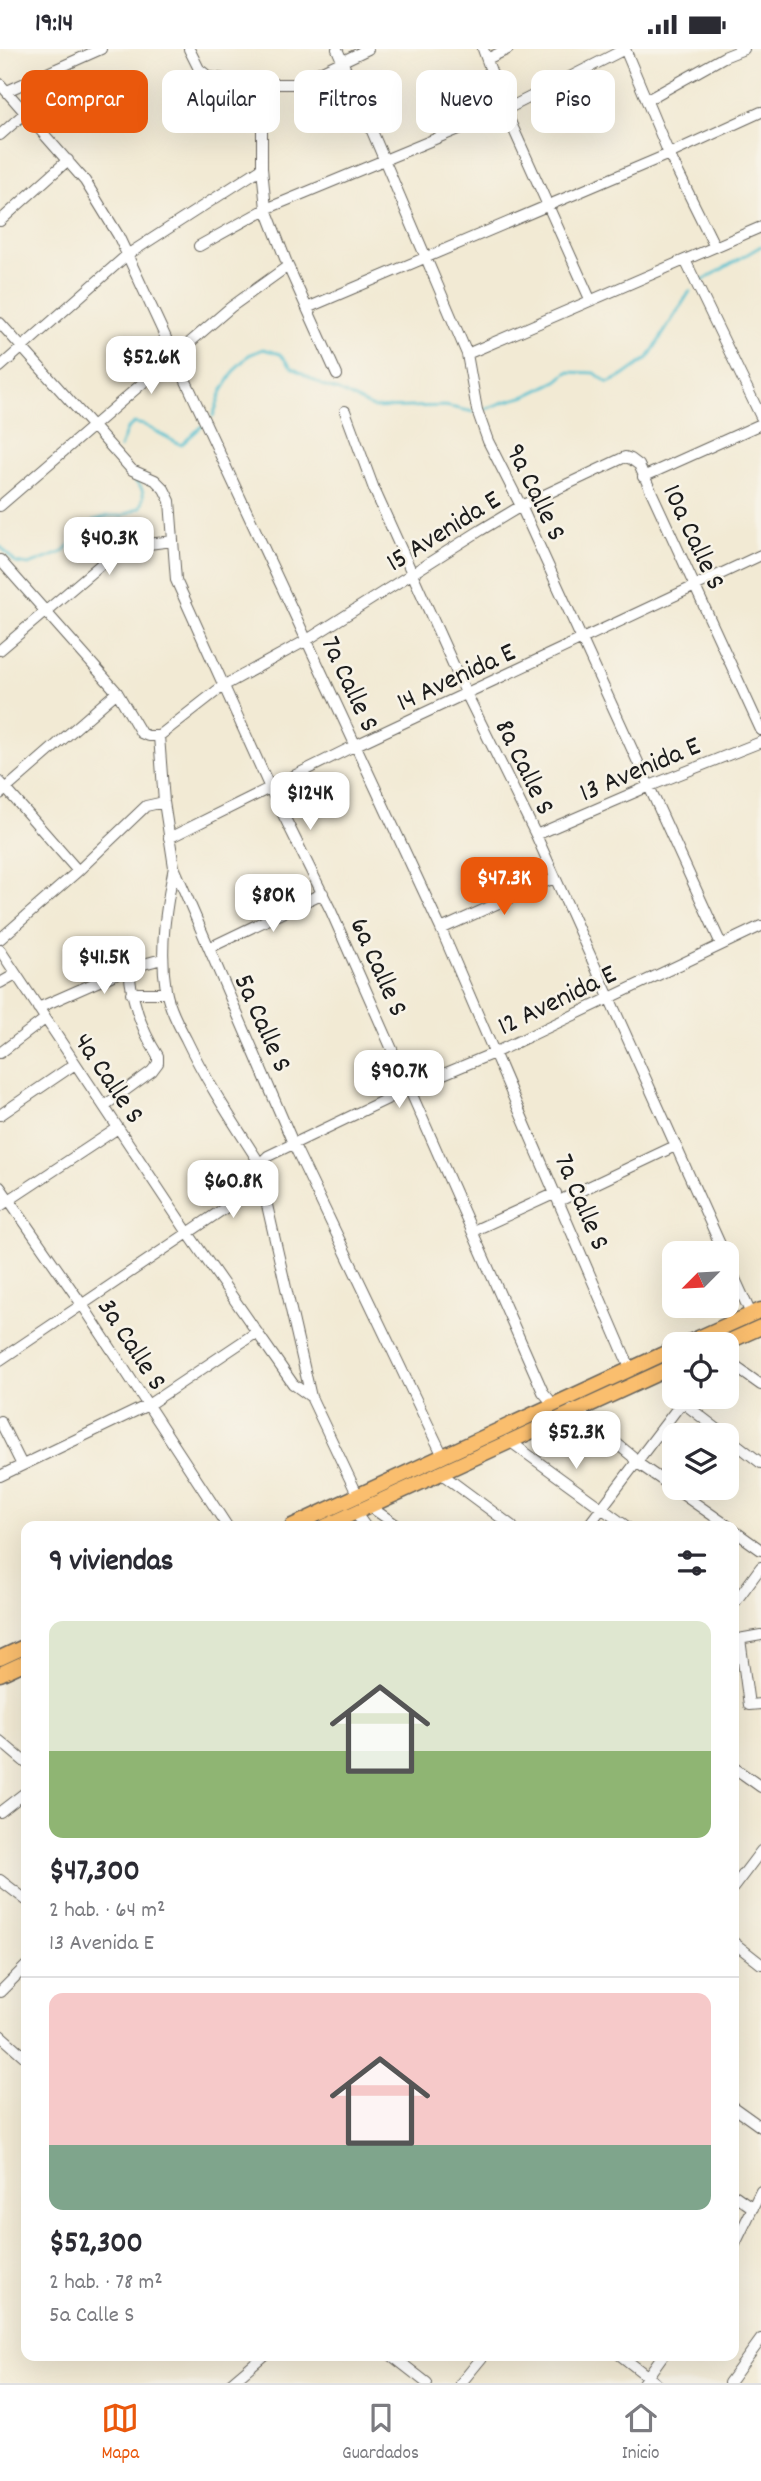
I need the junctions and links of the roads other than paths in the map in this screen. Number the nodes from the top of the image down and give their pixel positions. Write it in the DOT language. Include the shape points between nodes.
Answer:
graph roads {
  1 [pos="101,49"];
  2 [pos="190,49"];
  3 [pos="337,49"];
  4 [pos="368,49"];
  5 [pos="508,49"];
  6 [pos="625,49"];
  7 [pos="744,49"];
  8 [pos="485,54"];
  9 [pos="342,60"];
  10 [pos="200,70"];
  11 [pos="280,84"];
  12 [pos="4,87"];
  13 [pos="647,100"];
  14 [pos="517,104"];
  15 [pos="21,109"];
  16 [pos="761,112"];
  17 [pos="21,116"];
  18 [pos="43,133"];
  19 [pos="262,133"];
  20 [pos="450,133"];
  21 [pos="516,133"];
  22 [pos="0,135"];
  23 [pos="669,154"];
  24 [pos="68,160"];
  25 [pos="385,160"];
  26 [pos="262,168"];
  27 [pos="548,203"];
  28 [pos="266,209"];
  29 [pos="0,221"];
  30 [pos="761,227"];
  31 [pos="199,246"];
  32 [pos="715,247"];
  33 [pos="127,255"];
  34 [pos="426,256"];
  35 [pos="685,260"];
  36 [pos="288,266"];
  37 [pos="590,299"];
  38 [pos="307,308"];
  39 [pos="0,323"];
  40 [pos="22,348"];
  41 [pos="467,353"];
  42 [pos="173,355"];
  43 [pos="0,367"];
  44 [pos="337,375"];
  45 [pos="757,398"];
  46 [pos="345,411"];
  47 [pos="761,417"];
  48 [pos="761,424"];
  49 [pos="93,428"];
  50 [pos="643,477"];
  51 [pos="0,506"];
  52 [pos="521,506"];
  53 [pos="173,541"];
  54 [pos="761,555"];
  55 [pos="0,560"];
  56 [pos="412,573"];
  57 [pos="694,587"];
  58 [pos="46,611"];
  59 [pos="307,640"];
  60 [pos="582,641"];
  61 [pos="0,650"];
  62 [pos="223,686"];
  63 [pos="117,692"];
  64 [pos="467,695"];
  65 [pos="761,730"];
  66 [pos="159,736"];
  67 [pos="761,742"];
  68 [pos="356,745"];
  69 [pos="270,787"];
  70 [pos="647,787"];
  71 [pos="2,788"];
  72 [pos="164,802"];
  73 [pos="536,835"];
  74 [pos="169,838"];
  75 [pos="174,867"];
  76 [pos="78,871"];
  77 [pos="555,878"];
  78 [pos="323,893"];
  79 [pos="761,926"];
  80 [pos="441,929"];
  81 [pos="0,939"];
  82 [pos="720,944"];
  83 [pos="209,948"];
  84 [pos="0,950"];
  85 [pos="162,959"];
  86 [pos="129,968"];
  87 [pos="16,974"];
  88 [pos="0,983"];
  89 [pos="131,993"];
  90 [pos="166,993"];
  91 [pos="610,997"];
  92 [pos="38,1008"];
  93 [pos="45,1019"];
  94 [pos="0,1053"];
  95 [pos="494,1053"];
  96 [pos="75,1064"];
  97 [pos="410,1088"];
  98 [pos="104,1106"];
  99 [pos="0,1115"];
  100 [pos="118,1128"];
  101 [pos="293,1143"];
  102 [pos="675,1146"];
  103 [pos="260,1164"];
  104 [pos="261,1183"];
  105 [pos="0,1187"];
  106 [pos="558,1197"];
  107 [pos="5,1203"];
  108 [pos="473,1231"];
  109 [pos="188,1233"];
  110 [pos="719,1241"];
  111 [pos="739,1282"];
  112 [pos="83,1305"];
  113 [pos="756,1312"];
  114 [pos="761,1327"];
  115 [pos="257,1332"];
  116 [pos="712,1332"];
  117 [pos="739,1337"];
  118 [pos="662,1354"];
  119 [pos="0,1360"];
  120 [pos="630,1369"];
  121 [pos="739,1369"];
  122 [pos="662,1371"];
  123 [pos="761,1385"];
  124 [pos="311,1397"];
  125 [pos="557,1402"];
  126 [pos="148,1405"];
  127 [pos="676,1409"];
  128 [pos="695,1409"];
  129 [pos="573,1411"];
  130 [pos="0,1421"];
  131 [pos="711,1423"];
  132 [pos="508,1440"];
  133 [pos="739,1446"];
  134 [pos="443,1456"];
  135 [pos="636,1462"];
  136 [pos="761,1463"];
  137 [pos="22,1465"];
  138 [pos="439,1472"];
  139 [pos="0,1476"];
  140 [pos="361,1505"];
  141 [pos="601,1508"];
  142 [pos="224,1521"];
  143 [pos="308,1521"];
  144 [pos="334,1521"];
  145 [pos="364,1521"];
  146 [pos="389,1521"];
  147 [pos="505,1521"];
  148 [pos="592,1521"];
  149 [pos="619,1521"];
  150 [pos="721,1521"];
  151 [pos="739,1534"];
  152 [pos="761,1550"];
  153 [pos="761,1567"];
  154 [pos="739,1597"];
  155 [pos="761,1635"];
  156 [pos="739,1639"];
  157 [pos="21,1648"];
  158 [pos="739,1650"];
  159 [pos="0,1658"];
  160 [pos="21,1664"];
  161 [pos="0,1674"];
  162 [pos="761,1704"];
  163 [pos="0,1741"];
  164 [pos="21,1759"];
  165 [pos="739,1771"];
  166 [pos="761,1787"];
  167 [pos="21,1796"];
  168 [pos="0,1812"];
  169 [pos="761,1851"];
  170 [pos="0,1880"];
  171 [pos="739,1880"];
  172 [pos="21,1896"];
  173 [pos="739,1948"];
  174 [pos="761,1964"];
  175 [pos="21,1971"];
  176 [pos="0,1992"];
  177 [pos="0,2035"];
  178 [pos="21,2054"];
  179 [pos="739,2111"];
  180 [pos="761,2127"];
  181 [pos="761,2191"];
  182 [pos="739,2198"];
  183 [pos="753,2208"];
  184 [pos="739,2236"];
  185 [pos="761,2339"];
  186 [pos="257,2361"];
  187 [pos="399,2361"];
  188 [pos="479,2361"];
  189 [pos="627,2361"];
  190 [pos="660,2361"];
  191 [pos="649,2381"];
  192 [pos="231,2383"];
  193 [pos="427,2383"];
  194 [pos="461,2383"];
  195 [pos="729,2383"];
  1 -- 12 [label="street"];
  2 -- 10 [label="street"];
  3 -- 9 [label="street, 9a Calle S"];
  4 -- 9 [label="street"];
  5 -- 8 [label="street"];
  6 -- 13 [label="street"];
  6 -- 14 [label="street"];
  7 -- 13 [label="street"];
  9 -- 11 [label="street" via="295,84"];
  9 -- 25 [label="street, 9a Calle S"];
  12 -- 15 [label="street, 7a Calle S"];
  13 -- 23 [label="street"];
  16 -- 23 [label="street"];
  17 -- 22 [label="street"];
  18 -- 24 [label="street, 7a Calle S"];
  19 -- 26 [label="street"];
  20 -- 25 [label="street"];
  21 -- 27 [label="street"];
  23 -- 27 [label="street"];
  23 -- 32 [label="street"];
  24 -- 29 [label="street"];
  24 -- 33 [label="street, 7a Calle S"];
  25 -- 28 [label="street"];
  25 -- 34 [label="street, 9a Calle S"];
  26 -- 28 [label="street"];
  26 -- 33 [label="street"];
  27 -- 34 [label="street"];
  27 -- 37 [label="street"];
  28 -- 31 [label="street"];
  28 -- 36 [label="street"];
  30 -- 32 [label="street"];
  32 -- 35 [label="street"];
  33 -- 40 [label="street"];
  33 -- 42 [label="street, 7a Calle S"];
  34 -- 38 [label="street"];
  34 -- 41 [label="street, 9a Calle S"];
  35 -- 37 [label="street"];
  35 -- 45 [label="street"];
  36 -- 38 [label="street"];
  36 -- 42 [label="street"];
  37 -- 41 [label="street"];
  38 -- 44 [label="street"];
  39 -- 40 [label="street, 6a Calle S"];
  40 -- 43 [label="street"];
  40 -- 49 [label="street, 6a Calle S"];
  41 -- 52 [label="street, 9a Calle S" via="488,441"];
  42 -- 49 [label="street"];
  42 -- 59 [label="street, 7a Calle S"];
  45 -- 47 [label="street"];
  46 -- 56 [label="street, 8a Calle S"];
  48 -- 50 [label="street"];
  49 -- 51 [label="street"];
  49 -- 53 [label="street, 6a Calle S" via="132,470 164,489 170,501"];
  50 -- 52 [label="street, 15 Avenida E" via="639,465 625,457"];
  50 -- 57 [label="street, 10a Calle S"];
  52 -- 56 [label="street, 15 Avenida E"];
  52 -- 60 [label="street, 9a Calle S"];
  53 -- 58 [label="street" via="132,546 112,555"];
  53 -- 62 [label="street, 6a Calle S" via="176,580"];
  54 -- 57 [label="street, 14 Avenida E"];
  55 -- 58 [label="street"];
  56 -- 59 [label="street, 15 Avenida E"];
  56 -- 64 [label="street, 8a Calle S"];
  57 -- 60 [label="street, 14 Avenida E"];
  57 -- 65 [label="street, 10a Calle S"];
  58 -- 61 [label="street"];
  58 -- 63 [label="street"];
  59 -- 62 [label="street, 15 Avenida E"];
  59 -- 68 [label="street, 7a Calle S"];
  60 -- 64 [label="street, 14 Avenida E"];
  60 -- 70 [label="street, 9a Calle S"];
  62 -- 66 [label="street, 15 Avenida E"];
  62 -- 69 [label="street, 6a Calle S"];
  63 -- 66 [label="street" via="141,733"];
  63 -- 71 [label="street"];
  64 -- 68 [label="street, 14 Avenida E"];
  64 -- 73 [label="street, 8a Calle S"];
  66 -- 72 [label="street, 5a Calle S"];
  67 -- 70 [label="street, 13 Avenida E"];
  68 -- 69 [label="street, 14 Avenida E"];
  68 -- 80 [label="street, 7a Calle S"];
  69 -- 74 [label="street, 14 Avenida E"];
  69 -- 78 [label="street, 6a Calle S"];
  70 -- 73 [label="street, 13 Avenida E"];
  70 -- 82 [label="street, 9a Calle S"];
  71 -- 76 [label="street"];
  72 -- 74 [label="street, 5a Calle S"];
  72 -- 76 [label="street" via="146,806"];
  73 -- 77 [label="street, 8a Calle S"];
  74 -- 75 [label="street, 5a Calle S"];
  75 -- 83 [label="street, 5a Calle S"];
  75 -- 85 [label="street"];
  76 -- 81 [label="street"];
  77 -- 80 [label="street"];
  77 -- 91 [label="street, 8a Calle S"];
  78 -- 83 [label="street"];
  78 -- 97 [label="street, 6a Calle S"];
  79 -- 82 [label="street, 12 Avenida E"];
  80 -- 95 [label="street, 7a Calle S"];
  82 -- 91 [label="street, 12 Avenida E"];
  83 -- 101 [label="street, 5a Calle S"];
  84 -- 87 [label="street, 4a Calle S"];
  85 -- 86 [label="street"];
  85 -- 90 [label="street"];
  86 -- 89 [label="street"];
  86 -- 92 [label="street"];
  87 -- 88 [label="street"];
  87 -- 92 [label="street, 4a Calle S"];
  89 -- 90 [label="street"];
  89 -- 98 [label="street" via="158,1063"];
  90 -- 103 [label="street" via="200,1069"];
  91 -- 95 [label="street, 12 Avenida E"];
  91 -- 102 [label="street, 8a Calle S"];
  92 -- 93 [label="street, 4a Calle S"];
  93 -- 94 [label="street"];
  93 -- 96 [label="street, 4a Calle S"];
  95 -- 97 [label="street, 12 Avenida E"];
  95 -- 106 [label="street, 7a Calle S"];
  96 -- 98 [label="street, 4a Calle S"];
  96 -- 99 [label="street"];
  97 -- 101 [label="street, 12 Avenida E"];
  97 -- 108 [label="street, 6a Calle S"];
  98 -- 100 [label="street, 4a Calle S"];
  100 -- 107 [label="street"];
  100 -- 109 [label="street, 4a Calle S"];
  101 -- 103 [label="street, 12 Avenida E"];
  101 -- 134 [label="street, 5a Calle S"];
  102 -- 106 [label="street"];
  102 -- 110 [label="street, 8a Calle S"];
  103 -- 104 [label="street, 4a Calle S"];
  104 -- 109 [label="street"];
  104 -- 124 [label="street, 4a Calle S"];
  105 -- 107 [label="street, 3a Calle S"];
  106 -- 108 [label="street"];
  106 -- 120 [label="street, 7a Calle S"];
  107 -- 112 [label="street, 3a Calle S"];
  108 -- 125 [label="street, 6a Calle S" via="543,1392"];
  109 -- 112 [label="street"];
  109 -- 115 [label="street, 4a Calle S"];
  111 -- 113 [label="street"];
  112 -- 119 [label="street"];
  112 -- 126 [label="street, 3a Calle S"];
  113 -- 116 [label="highway"];
  114 -- 117 [label="highway"];
  115 -- 124 [label="street, 4a Calle S" via="293,1384"];
  115 -- 126 [label="street"];
  118 -- 120 [label="highway"];
  120 -- 125 [label="highway"];
  121 -- 123 [label="street"];
  122 -- 129 [label="highway"];
  124 -- 140 [label="street, 4a Calle S"];
  125 -- 129 [label="street, 6a Calle S"];
  125 -- 134 [label="highway"];
  126 -- 137 [label="street"];
  126 -- 142 [label="street, 3a Calle S"];
  127 -- 135 [label="street"];
  128 -- 131 [label="street"];
  129 -- 132 [label="highway"];
  129 -- 135 [label="street, 6a Calle S"];
  130 -- 137 [label="street"];
  132 -- 138 [label="highway"];
  132 -- 141 [label="street"];
  133 -- 136 [label="street"];
  134 -- 140 [label="highway"];
  135 -- 141 [label="street"];
  135 -- 150 [label="street, 6a Calle S"];
  137 -- 139 [label="street"];
  138 -- 140 [label="highway"];
  138 -- 147 [label="street"];
  140 -- 143 [label="highway"];
  140 -- 144 [label="highway"];
  140 -- 145 [label="street, 4a Calle S"];
  140 -- 146 [label="street"];
  141 -- 148 [label="street"];
  141 -- 149 [label="street"];
  151 -- 152 [label="street"];
  153 -- 154 [label="street"];
  155 -- 156 [label="street"];
  157 -- 159 [label="highway"];
  158 -- 162 [label="street" via="749,1705"];
  160 -- 161 [label="highway"];
  163 -- 164 [label="street"];
  165 -- 166 [label="street"];
  167 -- 168 [label="street"];
  169 -- 171 [label="street"];
  170 -- 172 [label="street"];
  173 -- 174 [label="street"];
  175 -- 176 [label="street"];
  177 -- 178 [label="street"];
  179 -- 180 [label="street"];
  181 -- 183 [label="street"];
  182 -- 183 [label="street"];
  183 -- 184 [label="street"];
  185 -- 195 [label="street"];
  186 -- 192 [label="street"];
  187 -- 193 [label="street"];
  188 -- 194 [label="street"];
  189 -- 191 [label="street"];
  190 -- 191 [label="street"];
}
